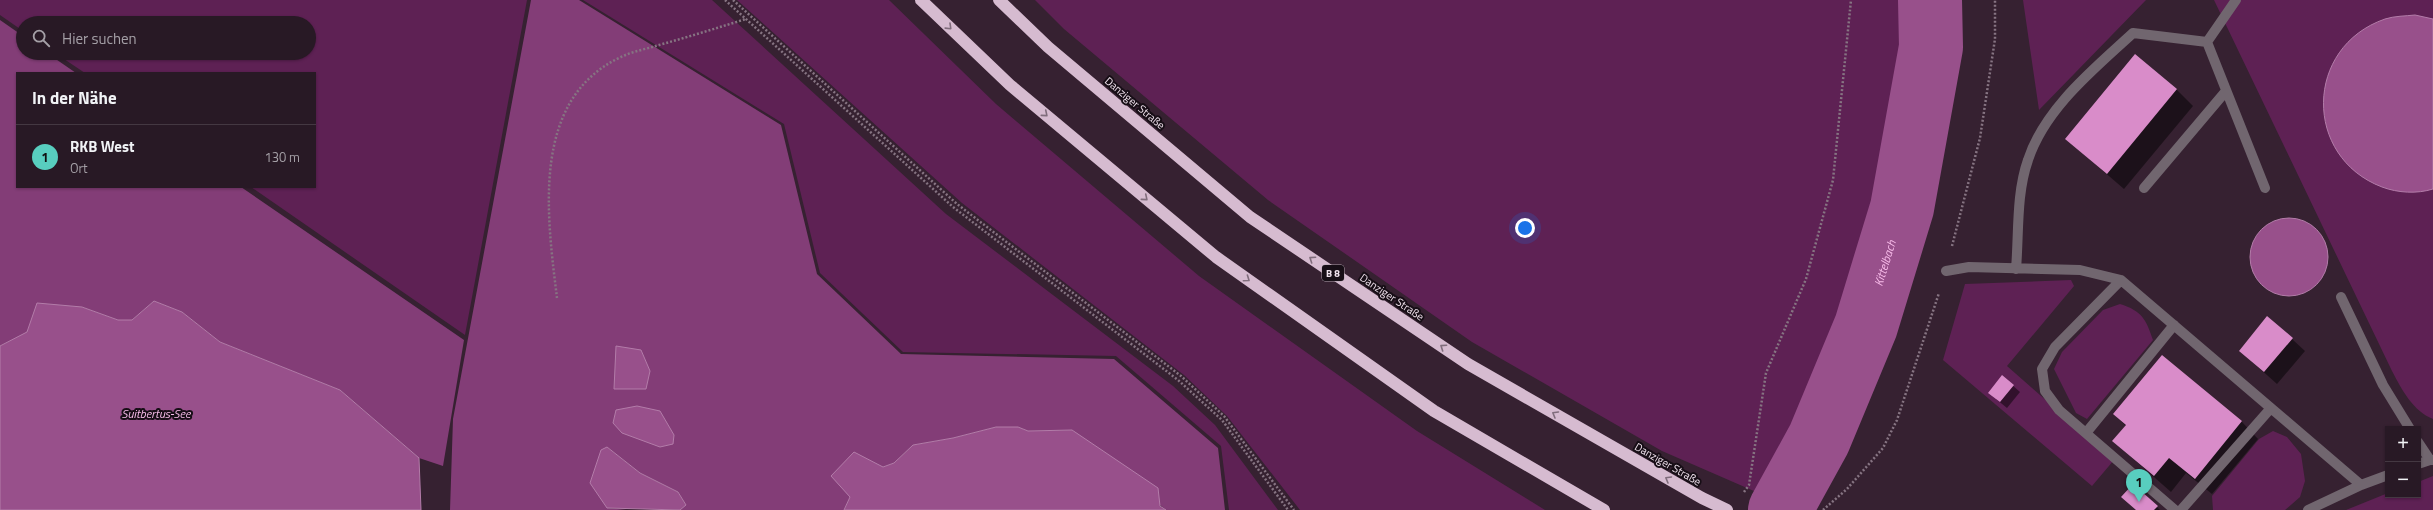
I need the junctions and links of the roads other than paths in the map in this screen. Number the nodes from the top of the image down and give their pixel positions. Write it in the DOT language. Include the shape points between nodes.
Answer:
graph roads {
  1 [pos="921,0"];
  2 [pos="999,0"];
  3 [pos="2236,0"];
  4 [pos="2207,42"];
  5 [pos="2226,91"];
  6 [pos="2144,188"];
  7 [pos="2265,188"];
  8 [pos="2016,269"];
  9 [pos="1946,271"];
  10 [pos="2121,280"];
  11 [pos="2341,297"];
  12 [pos="2174,325"];
  13 [pos="2271,408"];
  14 [pos="2408,426"];
  15 [pos="2086,433"];
  16 [pos="2421,446"];
  17 [pos="2432,460"];
  18 [pos="2421,463"];
  19 [pos="2385,476"];
  20 [pos="2361,485"];
  21 [pos="1604,510"];
  22 [pos="1727,510"];
  23 [pos="2175,510"];
  24 [pos="2181,510"];
  25 [pos="2308,510"];
  1 -- 21 [label="highway, one-way" via="1010,85 1216,257 1434,411"];
  22 -- 2 [label="highway, Danziger Straße / B 8, one-way" via="1468,364 1250,218 1048,47"];
  3 -- 4 [label="lane"];
  4 -- 5 [label="lane"];
  4 -- 8 [label="lane" via="2134,33 2085,77 2044,126 2028,160 2021,193"];
  5 -- 6 [label="lane"];
  5 -- 7 [label="lane"];
  8 -- 9 [label="lane" via="1969,267"];
  8 -- 10 [label="lane" via="2080,270"];
  10 -- 12 [label="lane"];
  10 -- 15 [label="lane" via="2055,347 2042,370 2045,390 2049,396 2059,410"];
  11 -- 14 [label="lane" via="2383,385"];
  12 -- 13 [label="lane"];
  12 -- 15 [label="lane"];
  13 -- 20 [label="lane"];
  13 -- 24 [label="lane"];
  15 -- 23 [label="lane"];
  16 -- 17 [label="lane"];
  17 -- 18 [label="lane"];
  19 -- 20 [label="lane"];
  20 -- 25 [label="lane"];
}
